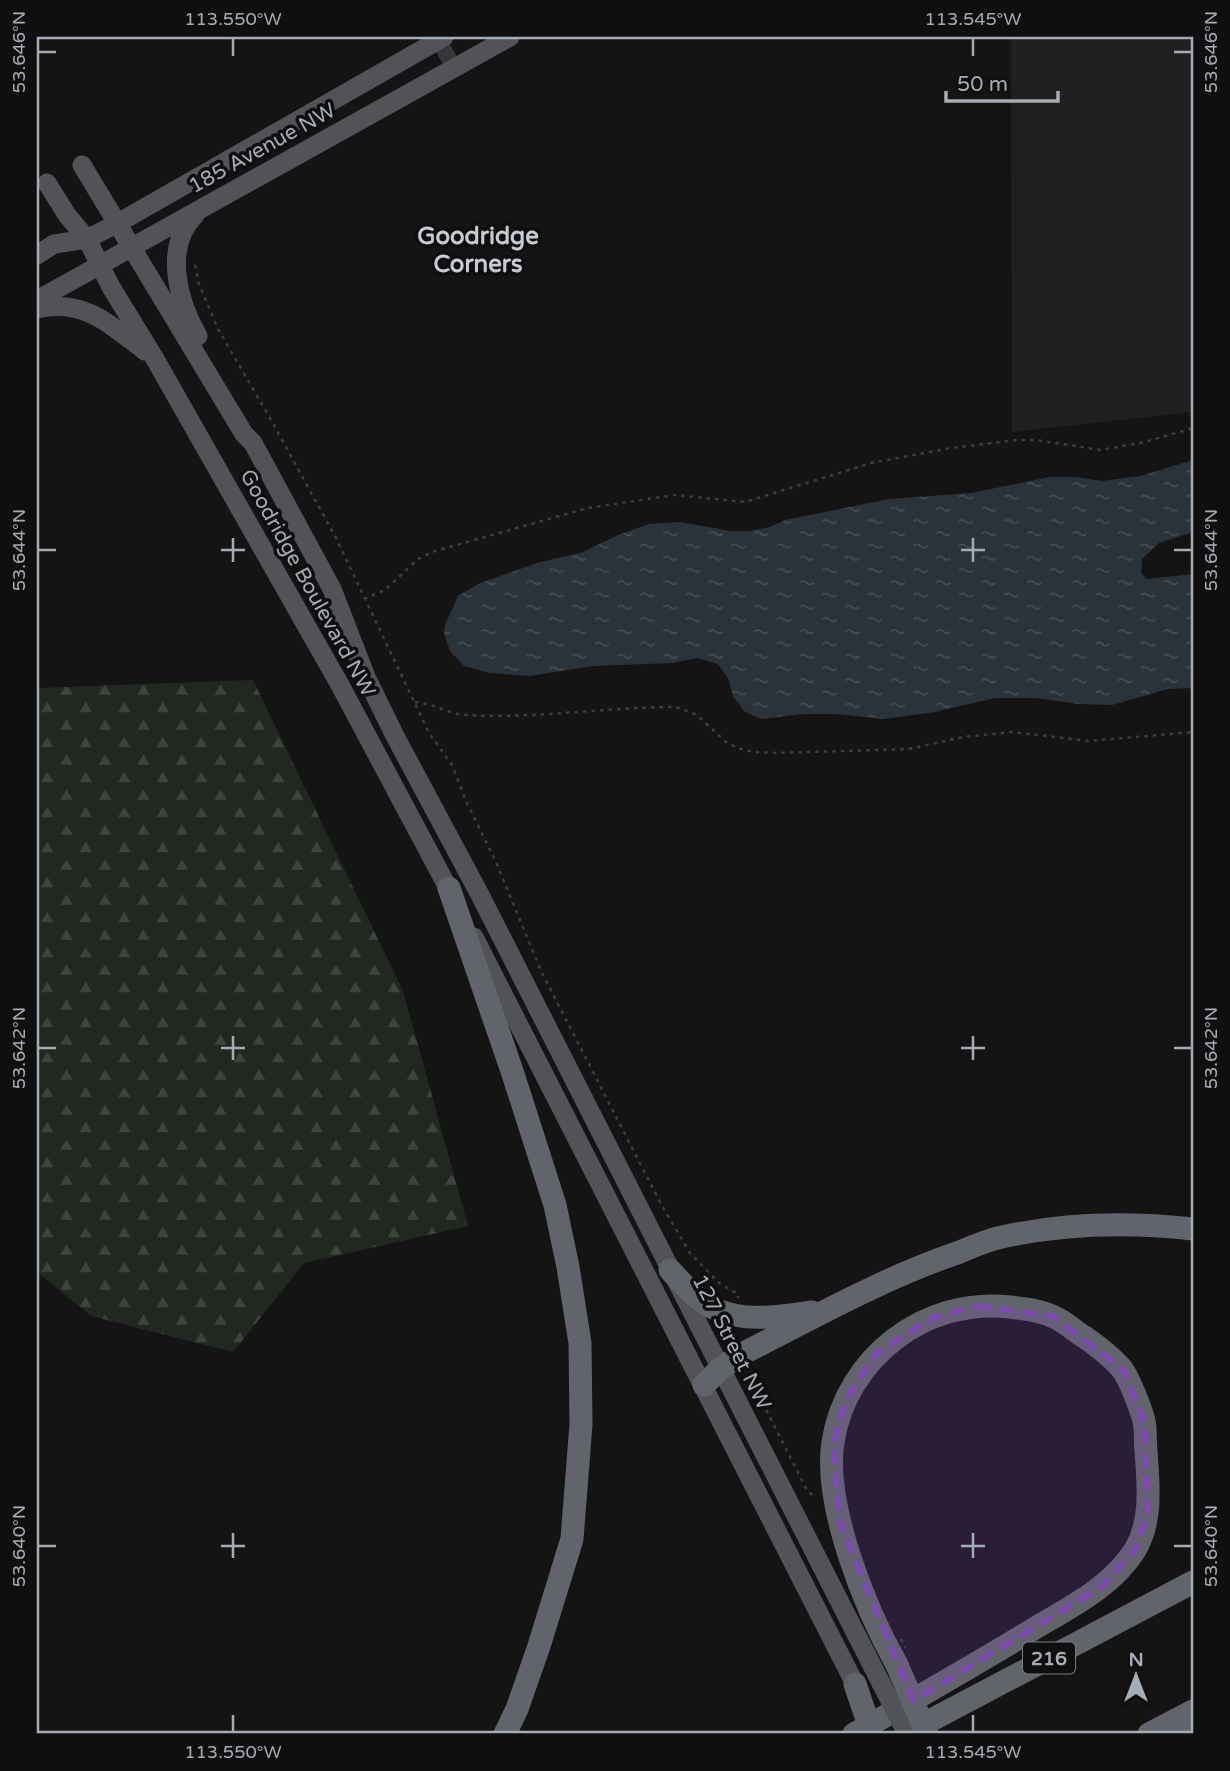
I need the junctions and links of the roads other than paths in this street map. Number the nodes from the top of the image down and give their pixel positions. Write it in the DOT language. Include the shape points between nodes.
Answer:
graph roads {
  1 [pos="510,37"];
  2 [pos="440,38"];
  3 [pos="454,68"];
  4 [pos="82,165"];
  5 [pos="47,183"];
  6 [pos="205,205"];
  7 [pos="118,223"];
  8 [pos="87,239"];
  9 [pos="132,247"];
  10 [pos="37,255"];
  11 [pos="99,265"];
  12 [pos="37,300"];
  13 [pos="37,309"];
  14 [pos="155,359"];
  15 [pos="253,443"];
  16 [pos="449,888"];
  17 [pos="518,969"];
  18 [pos="515,1015"];
  19 [pos="1193,1230"];
  20 [pos="670,1270"];
  21 [pos="826,1311"];
  22 [pos="712,1377"];
  23 [pos="1193,1582"];
  24 [pos="855,1684"];
  25 [pos="1193,1711"];
  26 [pos="505,1734"];
  27 [pos="854,1734"];
  28 [pos="872,1734"];
  29 [pos="881,1734"];
  30 [pos="906,1734"];
  31 [pos="927,1734"];
  32 [pos="1149,1734"];
  1 -- 3 [label="main road, 185 Avenue NW"];
  2 -- 3 [label="street"];
  2 -- 7 [label="main road, 185 Avenue NW"];
  3 -- 6 [label="main road, 185 Avenue NW"];
  4 -- 7 [label="main road, Goodridge Boulevard NW"];
  5 -- 8 [label="main road, Goodridge Boulevard NW"];
  6 -- 9 [label="main road, 185 Avenue NW"];
  6 -- 15 [label="main road" via="188,222 177,244 180,288 194,330 234,398"];
  7 -- 8 [label="main road, 185 Avenue NW"];
  7 -- 9 [label="main road, Goodridge Boulevard NW"];
  8 -- 10 [label="main road, 185 Avenue NW" via="54,244"];
  8 -- 11 [label="main road, Goodridge Boulevard NW"];
  9 -- 11 [label="main road, 185 Avenue NW"];
  9 -- 15 [label="main road, Goodridge Boulevard NW"];
  11 -- 12 [label="main road, 185 Avenue NW"];
  11 -- 14 [label="main road, Goodridge Boulevard NW"];
  13 -- 14 [label="main road" via="80,308"];
  14 -- 16 [label="main road, Goodridge Boulevard NW"];
  15 -- 17 [label="main road, Goodridge Boulevard NW" via="332,589 395,736"];
  16 -- 18 [label="main road, Goodridge Boulevard NW"];
  16 -- 26 [label="highway" via="555,1205 580,1343 581,1424 572,1539 539,1647"];
  17 -- 20 [label="main road, 127 Street NW"];
  18 -- 22 [label="main road, 127 Street NW"];
  19 -- 21 [label="highway" via="1069,1226 1000,1237 934,1260"];
  20 -- 21 [label="highway" via="714,1309 757,1318"];
  20 -- 22 [label="main road, 127 Street NW"];
  21 -- 22 [label="highway" via="740,1356"];
  22 -- 24 [label="main road, 127 Street NW"];
  22 -- 30 [label="main road, 127 Street NW, bridge"];
  23 -- 30 [label="highway, 216"];
  24 -- 28 [label="highway, bridge"];
  24 -- 29 [label="main road, 127 Street NW, bridge"];
  25 -- 32 [label="highway"];
  27 -- 31 [label="highway, bridge" via="946,1682 1102,1587 1135,1550 1148,1514 1144,1422 1124,1370 1054,1316 1028,1309 976,1306 931,1318 875,1354 845,1400 832,1443 833,1494 839,1522 882,1639 897,1665"];
}
